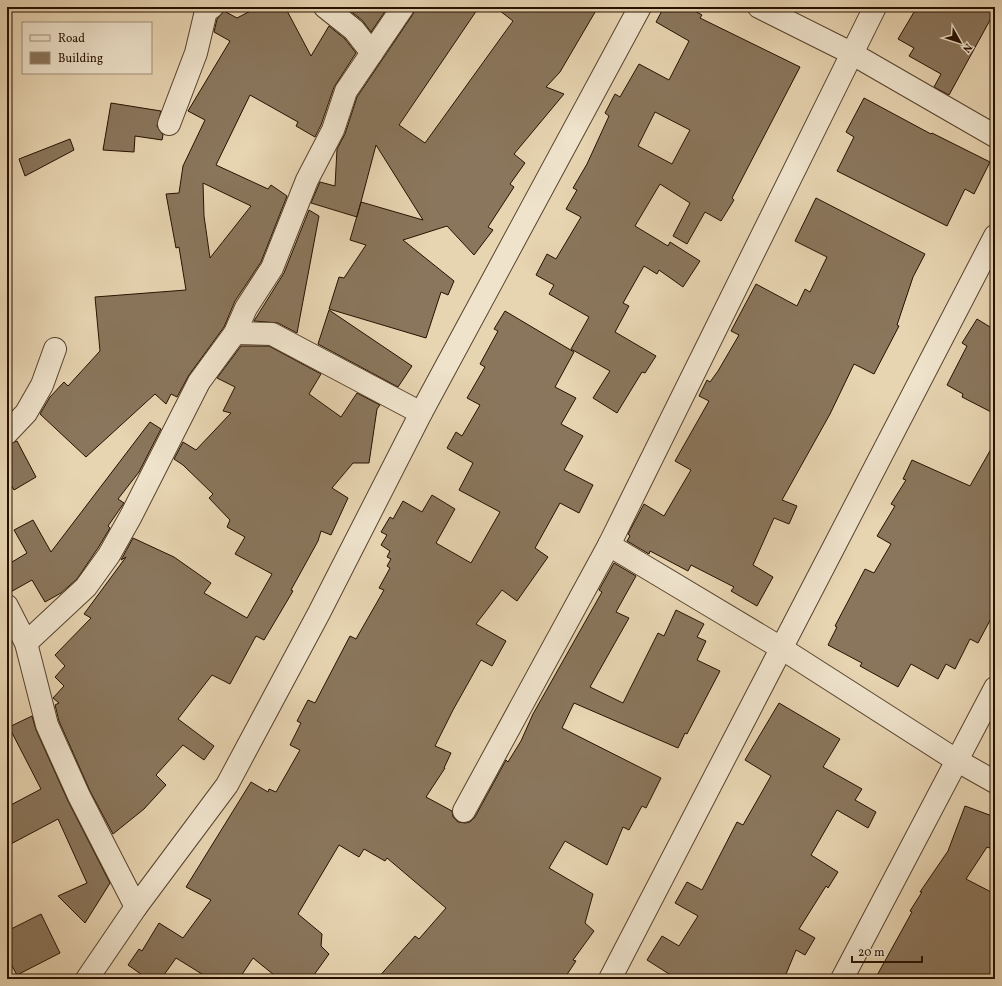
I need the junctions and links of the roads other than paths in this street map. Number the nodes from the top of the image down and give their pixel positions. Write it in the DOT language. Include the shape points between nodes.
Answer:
graph roads {
  1 [pos="325,7"];
  2 [pos="403,7"];
  3 [pos="640,7"];
  4 [pos="759,7"];
  5 [pos="875,7"];
  6 [pos="207,8"];
  7 [pos="851,52"];
  8 [pos="372,53"];
  9 [pos="169,124"];
  10 [pos="995,136"];
  11 [pos="995,236"];
  12 [pos="235,333"];
  13 [pos="55,349"];
  14 [pos="421,413"];
  15 [pos="7,433"];
  16 [pos="609,544"];
  17 [pos="7,606"];
  18 [pos="26,643"];
  19 [pos="781,648"];
  20 [pos="995,688"];
  21 [pos="956,760"];
  22 [pos="995,782"];
  23 [pos="464,811"];
  24 [pos="136,907"];
  25 [pos="87,979"];
  26 [pos="610,979"];
  27 [pos="842,979"];
  1 -- 8 [label="street" via="354,30"];
  2 -- 8 [label="street"];
  3 -- 14 [label="street"];
  4 -- 7 [label="street"];
  5 -- 7 [label="street"];
  6 -- 9 [label="street" via="196,53"];
  7 -- 10 [label="street"];
  7 -- 16 [label="street"];
  8 -- 12 [label="street" via="346,91 333,130 307,180 272,268 246,308"];
  11 -- 19 [label="street"];
  12 -- 14 [label="street" via="272,334"];
  12 -- 18 [label="street" via="199,382 131,516 108,555 86,587"];
  13 -- 15 [label="street" via="42,384 26,413"];
  14 -- 24 [label="street" via="319,613 227,785"];
  16 -- 19 [label="street"];
  16 -- 23 [label="street"];
  17 -- 18 [label="street"];
  18 -- 24 [label="street" via="47,725 79,796"];
  19 -- 21 [label="street"];
  19 -- 26 [label="street"];
  20 -- 21 [label="street"];
  21 -- 22 [label="street"];
  21 -- 27 [label="street"];
  24 -- 25 [label="street"];
}
